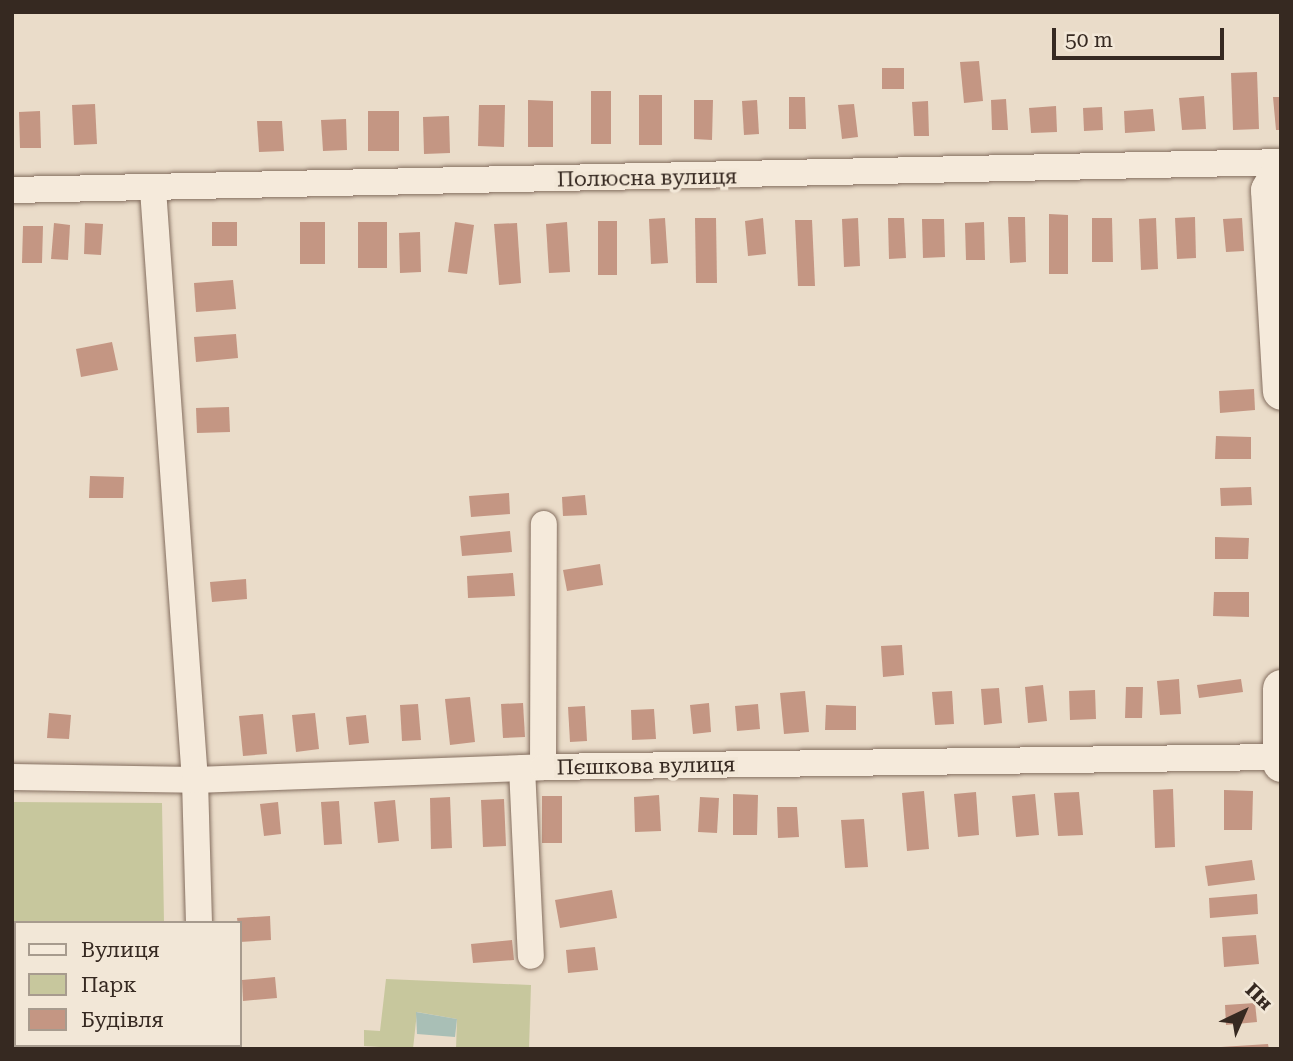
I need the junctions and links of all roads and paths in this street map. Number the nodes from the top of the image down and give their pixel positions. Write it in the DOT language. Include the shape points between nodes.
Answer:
graph roads {
  1 [pos="1281,163"];
  2 [pos="1281,169"];
  3 [pos="153,189"];
  4 [pos="12,190"];
  5 [pos="1281,391"];
  6 [pos="544,524"];
  7 [pos="1281,688"];
  8 [pos="1281,757"];
  9 [pos="1281,763"];
  10 [pos="532,768"];
  11 [pos="12,777"];
  12 [pos="195,780"];
  13 [pos="199,921"];
  14 [pos="531,956"];
  1 -- 3 [label="street, Полюсна вулиця"];
  2 -- 5 [label="street" via="1269,190"];
  3 -- 4 [label="street, Полюсна вулиця"];
  3 -- 12 [label="street"];
  6 -- 10 [label="street"];
  7 -- 8 [label="street"];
  8 -- 9 [label="street"];
  8 -- 10 [label="street, Пєшкова вулиця"];
  10 -- 12 [label="street, Пєшкова вулиця"];
  10 -- 14 [label="street"];
  11 -- 12 [label="street, Пєшкова вулиця"];
  12 -- 13 [label="street"];
}
